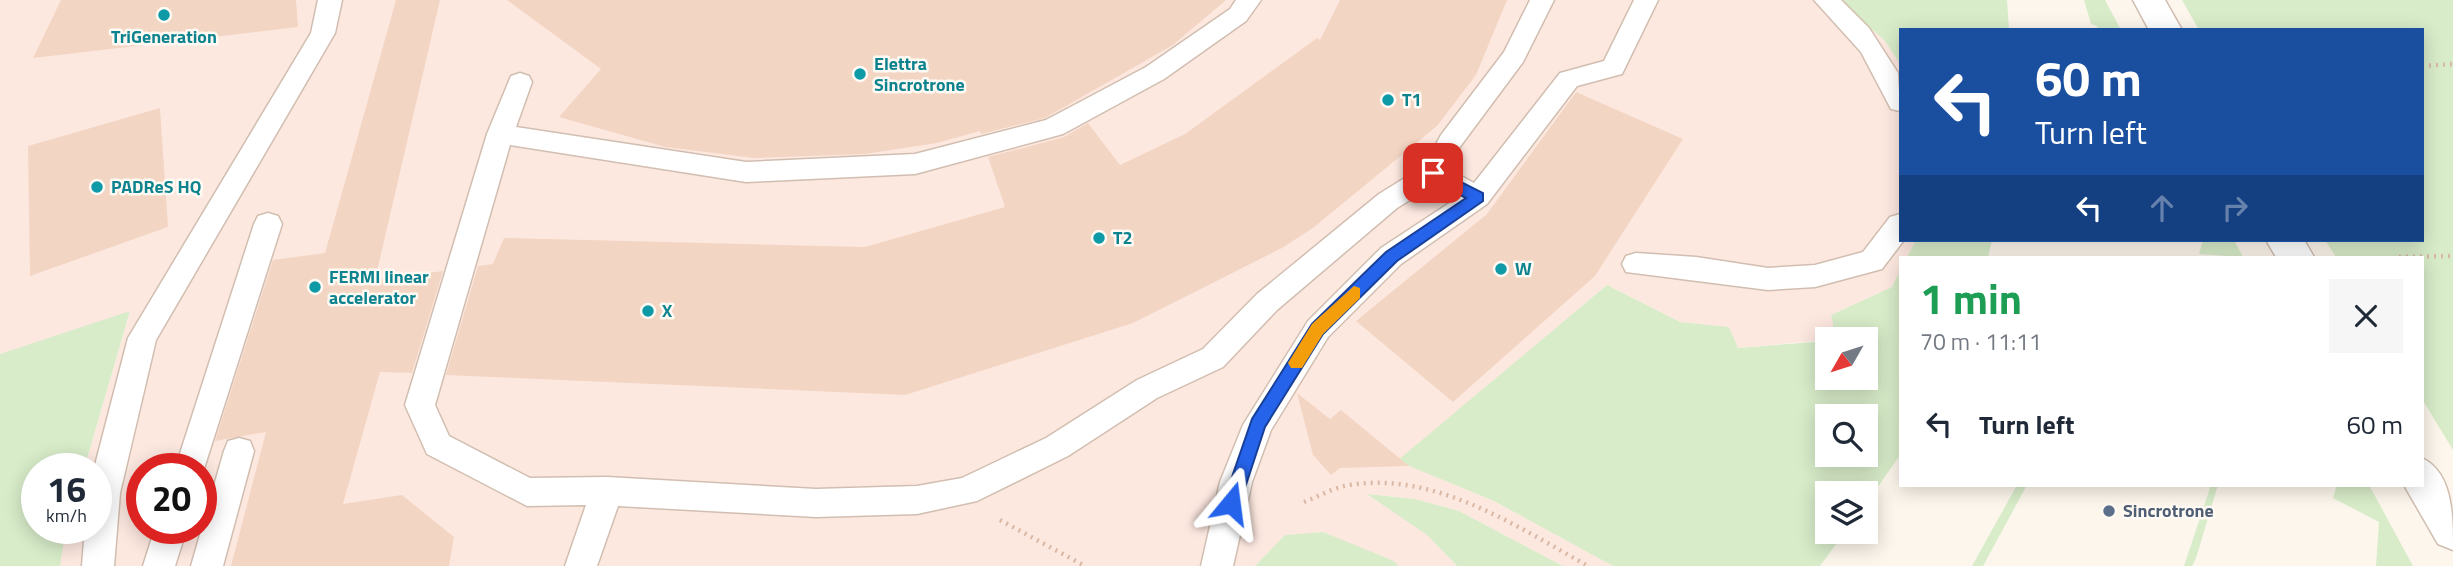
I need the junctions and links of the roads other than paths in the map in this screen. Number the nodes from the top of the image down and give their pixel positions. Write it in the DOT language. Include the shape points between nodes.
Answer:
graph roads {
  1 [pos="330,0"];
  2 [pos="1249,0"];
  3 [pos="1542,0"];
  4 [pos="1646,0"];
  5 [pos="1826,0"];
  6 [pos="2149,0"];
  7 [pos="2165,28"];
  8 [pos="520,82"];
  9 [pos="1899,101"];
  10 [pos="500,134"];
  11 [pos="1433,173"];
  12 [pos="1478,197"];
  13 [pos="268,223"];
  14 [pos="1899,226"];
  15 [pos="1636,264"];
  16 [pos="239,451"];
  17 [pos="195,453"];
  18 [pos="2424,480"];
  19 [pos="607,491"];
  20 [pos="2453,530"];
  21 [pos="166,544"];
  22 [pos="98,566"];
  23 [pos="159,566"];
  24 [pos="207,566"];
  25 [pos="581,566"];
  26 [pos="1217,566"];
  1 -- 22 [label="lane" via="324,33 142,338 104,493"];
  2 -- 10 [label="lane" via="1238,15 1155,73 1054,127 915,164 746,172"];
  3 -- 11 [label="lane" via="1514,56 1450,142"];
  4 -- 12 [label="lane" via="1614,68 1569,79"];
  5 -- 9 [label="lane" via="1880,58"];
  6 -- 7 [label="street"];
  8 -- 10 [label="lane"];
  10 -- 19 [label="lane" via="420,405 438,445 527,492"];
  11 -- 12 [label="lane"];
  11 -- 19 [label="lane" via="1388,201 1277,294 1213,358 1147,389 1057,447 966,491 917,500 816,503"];
  12 -- 26 [label="lane" via="1391,256 1318,329 1258,425 1236,482"];
  13 -- 17 [label="lane"];
  14 -- 15 [label="lane" via="1872,261 1815,276 1768,279"];
  16 -- 24 [label="lane"];
  18 -- 20 [label="street"];
  19 -- 25 [label="lane"];
  21 -- 23 [label="lane"];
}
